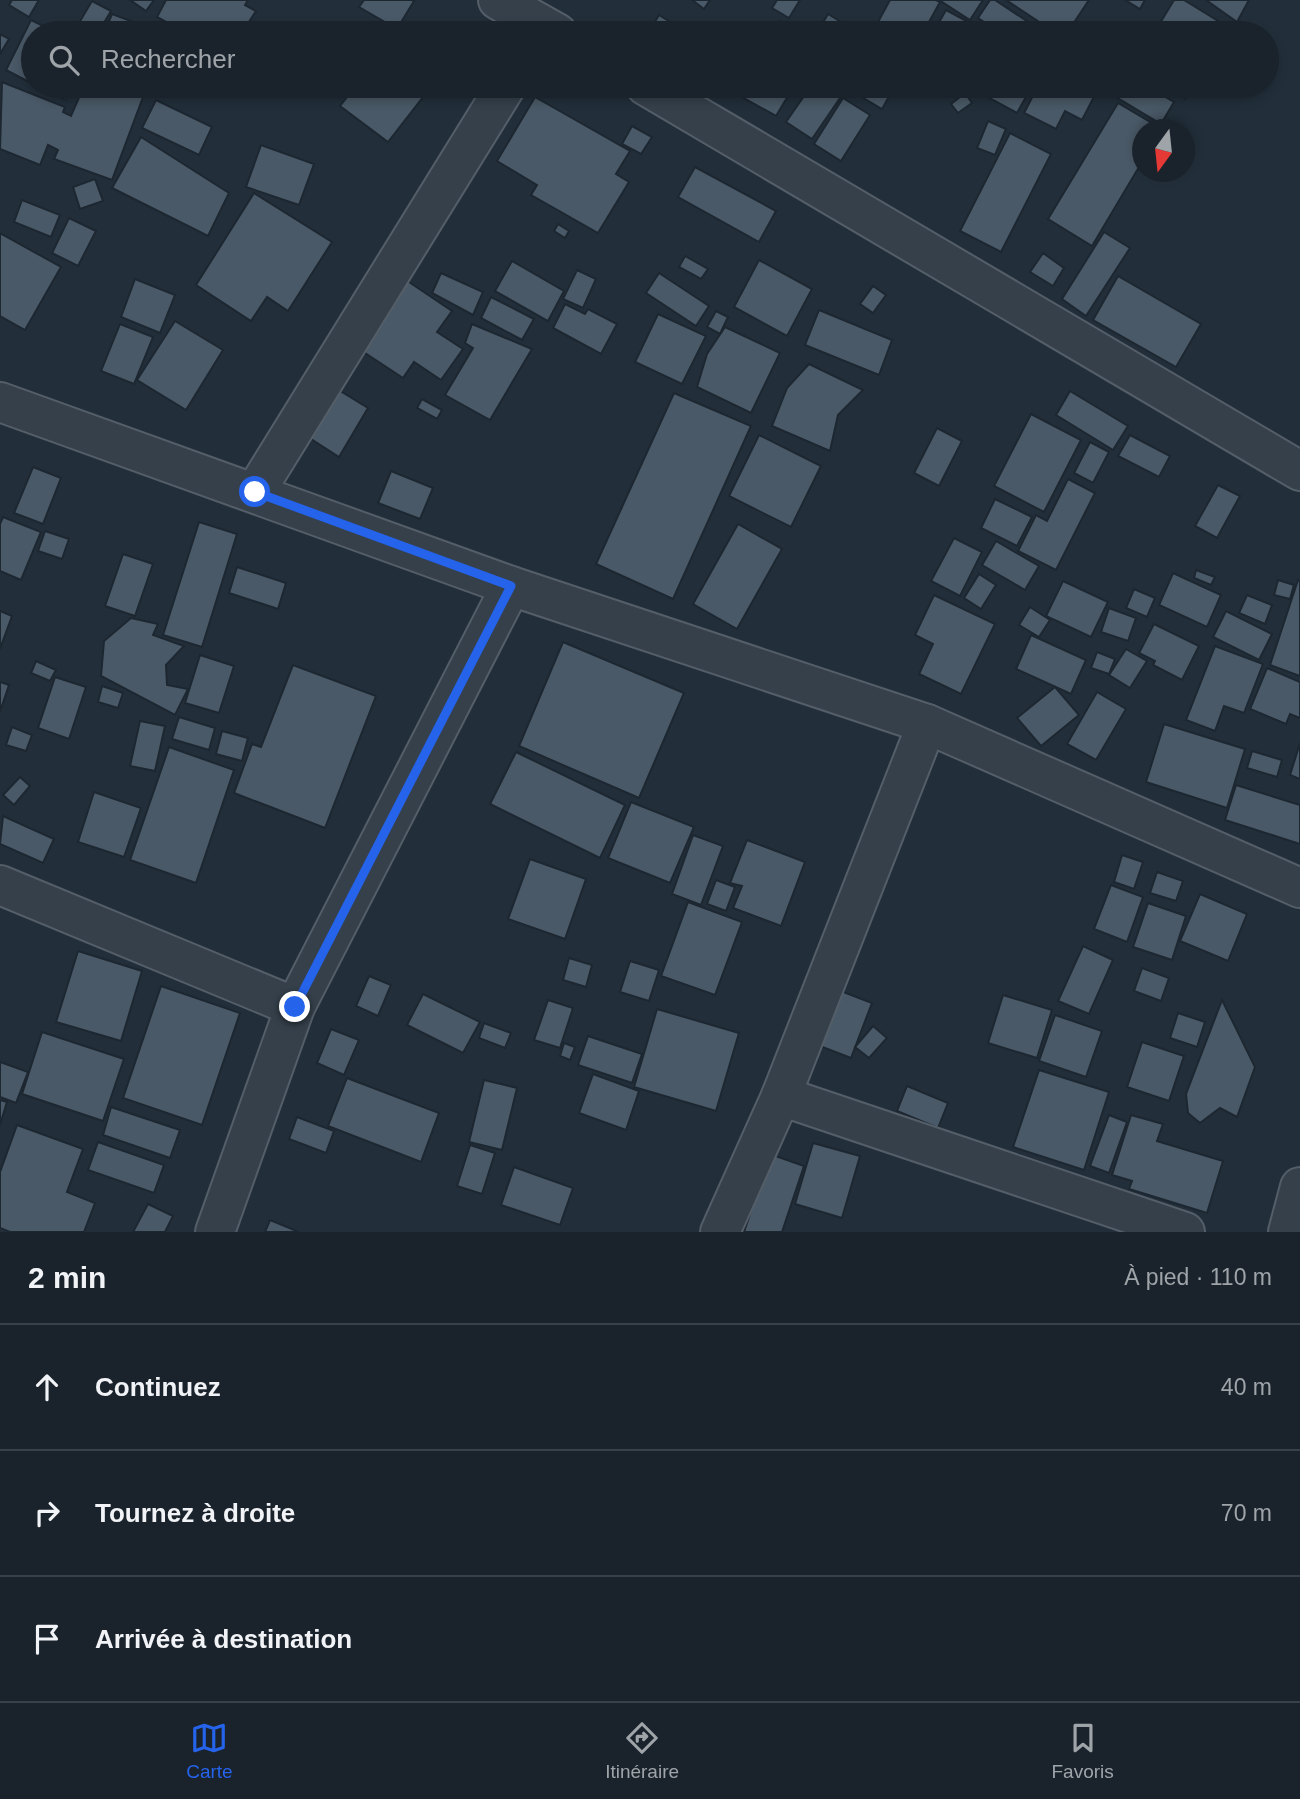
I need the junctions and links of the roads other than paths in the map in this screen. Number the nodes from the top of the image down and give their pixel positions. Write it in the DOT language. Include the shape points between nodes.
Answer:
graph roads {
  1 [pos="498,0"];
  2 [pos="545,21"];
  3 [pos="499,98"];
  4 [pos="666,98"];
  5 [pos="0,402"];
  6 [pos="1300,471"];
  7 [pos="255,492"];
  8 [pos="511,586"];
  9 [pos="927,724"];
  10 [pos="0,885"];
  11 [pos="1300,888"];
  12 [pos="295,1007"];
  13 [pos="781,1096"];
  14 [pos="1300,1187"];
  15 [pos="215,1232"];
  16 [pos="720,1232"];
  17 [pos="1185,1232"];
  18 [pos="1288,1232"];
  1 -- 2 [label="street"];
  3 -- 7 [label="street"];
  4 -- 6 [label="street"];
  5 -- 7 [label="street"];
  7 -- 8 [label="street"];
  8 -- 9 [label="street"];
  8 -- 12 [label="street"];
  9 -- 11 [label="street"];
  9 -- 13 [label="street"];
  10 -- 12 [label="street"];
  12 -- 15 [label="street"];
  13 -- 16 [label="street"];
  13 -- 17 [label="street"];
  14 -- 18 [label="street"];
}
